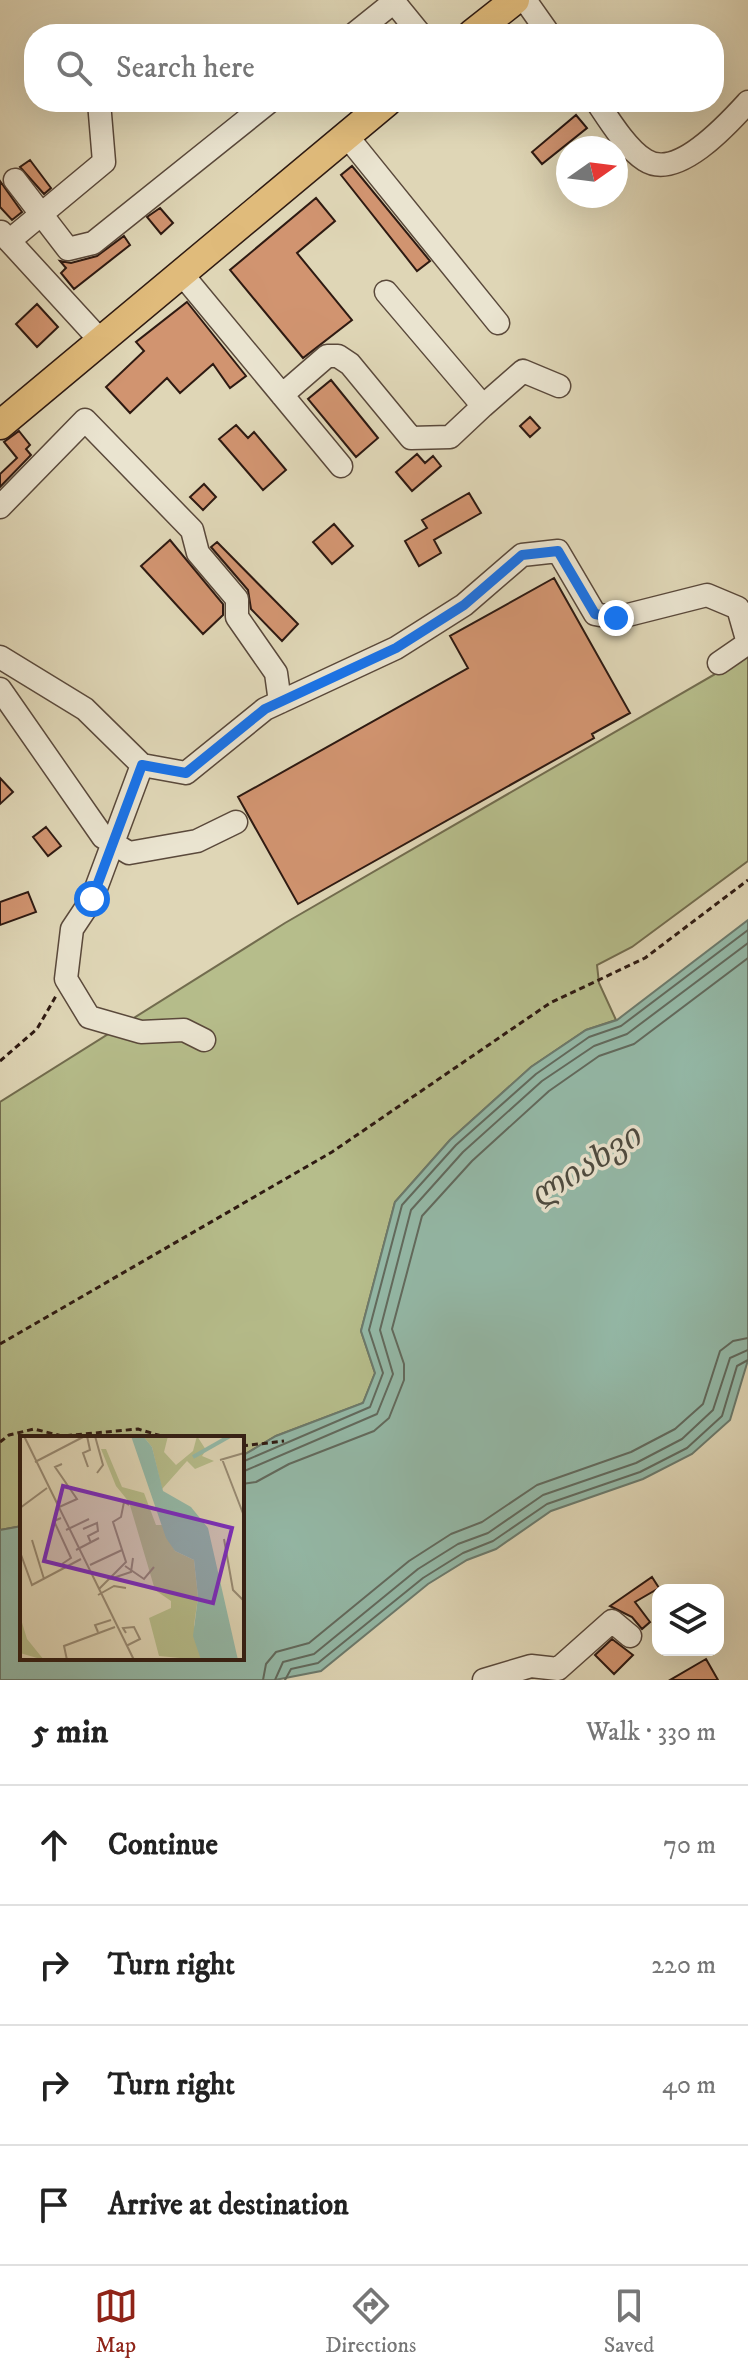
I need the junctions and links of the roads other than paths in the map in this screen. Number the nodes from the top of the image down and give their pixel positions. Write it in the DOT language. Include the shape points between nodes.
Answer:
graph roads {
  1 [pos="515,0"];
  2 [pos="525,0"];
  3 [pos="366,24"];
  4 [pos="412,24"];
  5 [pos="485,24"];
  6 [pos="542,24"];
  7 [pos="748,102"];
  8 [pos="100,112"];
  9 [pos="257,112"];
  10 [pos="375,112"];
  11 [pos="605,112"];
  12 [pos="346,135"];
  13 [pos="15,180"];
  14 [pos="42,215"];
  15 [pos="5,236"];
  16 [pos="181,273"];
  17 [pos="386,292"];
  18 [pos="498,323"];
  19 [pos="100,340"];
  20 [pos="559,386"];
  21 [pos="282,395"];
  22 [pos="483,406"];
  23 [pos="0,425"];
  24 [pos="341,466"];
  25 [pos="0,507"];
  26 [pos="748,643"];
  27 [pos="0,657"];
  28 [pos="719,663"];
  29 [pos="0,689"];
  30 [pos="280,702"];
  31 [pos="142,765"];
  32 [pos="236,822"];
  33 [pos="114,843"];
  34 [pos="204,1040"];
  35 [pos="630,1636"];
  36 [pos="484,1680"];
  1 -- 5 [label="main road"];
  2 -- 6 [label="street"];
  3 -- 4 [label="street" via="394,2"];
  7 -- 11 [label="street" via="721,131 679,162 661,166 645,160"];
  8 -- 14 [label="street" via="104,162"];
  9 -- 14 [label="street" via="93,243 68,249"];
  10 -- 12 [label="main road"];
  12 -- 16 [label="main road"];
  12 -- 18 [label="street"];
  13 -- 14 [label="street"];
  14 -- 15 [label="street"];
  15 -- 19 [label="street"];
  16 -- 19 [label="main road"];
  16 -- 21 [label="street"];
  17 -- 22 [label="street"];
  19 -- 23 [label="main road"];
  20 -- 22 [label="street" via="523,371"];
  21 -- 22 [label="street" via="327,356 338,356 411,438 450,437"];
  21 -- 24 [label="street"];
  25 -- 30 [label="street" via="85,420 192,530 198,553 237,599 237,617 276,673"];
  26 -- 28 [label="street"];
  26 -- 30 [label="street" via="738,608 707,595 616,618 595,614 558,551 522,555 464,605 396,648"];
  27 -- 31 [label="street" via="85,709"];
  29 -- 33 [label="street" via="103,837"];
  30 -- 31 [label="street" via="186,773"];
  31 -- 33 [label="street"];
  32 -- 33 [label="street" via="197,841 170,846 129,853"];
  33 -- 34 [label="street" via="92,899 72,929 66,979 89,1017 141,1032 184,1030"];
  35 -- 36 [label="street" via="612,1621 558,1669 531,1666"];
}
